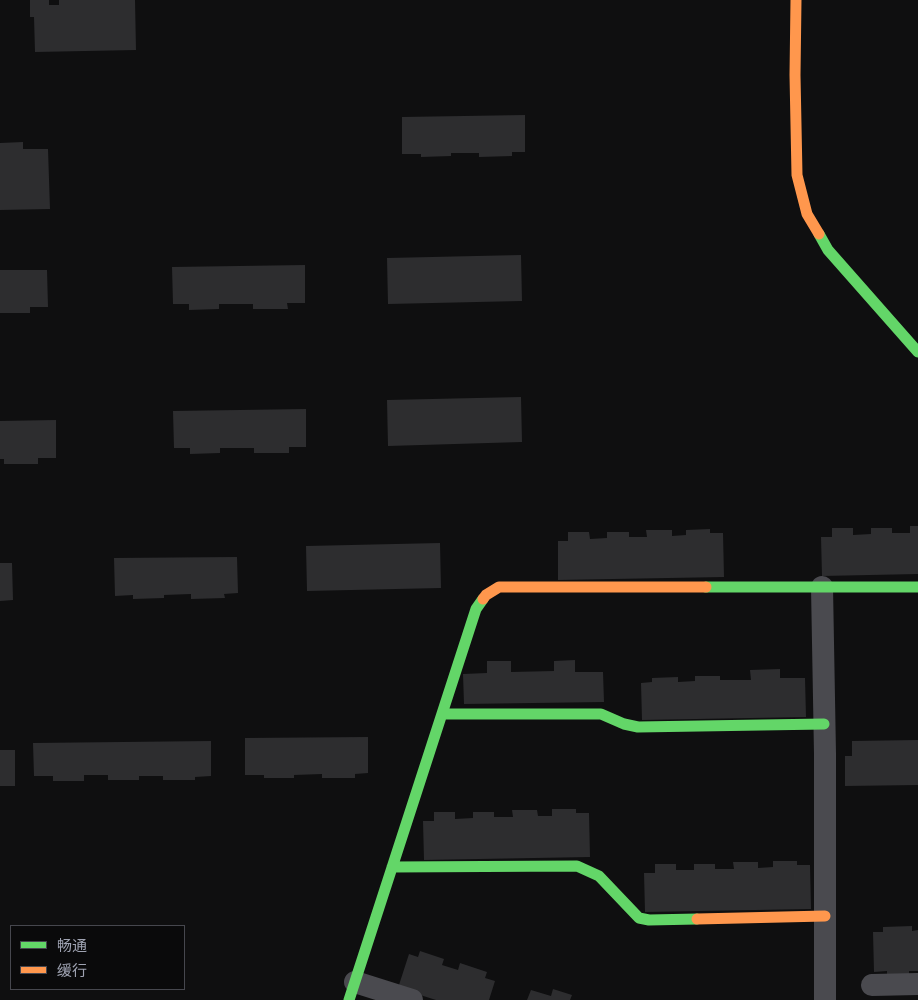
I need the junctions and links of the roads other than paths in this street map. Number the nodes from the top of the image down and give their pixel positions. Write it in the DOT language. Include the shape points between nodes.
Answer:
graph roads {
  1 [pos="796,0"];
  2 [pos="918,352"];
  3 [pos="822,587"];
  4 [pos="918,587"];
  5 [pos="442,714"];
  6 [pos="824,724"];
  7 [pos="392,867"];
  8 [pos="825,916"];
  9 [pos="918,984"];
  10 [pos="872,985"];
  11 [pos="352,991"];
  12 [pos="412,1000"];
  13 [pos="825,1000"];
  1 -- 2 [label="street" via="797,175 808,214 828,250"];
  3 -- 4 [label="street"];
  3 -- 5 [label="street" via="499,587 486,595 476,609"];
  3 -- 6 [label="street"];
  5 -- 6 [label="street" via="601,714 638,727"];
  5 -- 7 [label="street"];
  6 -- 8 [label="street"];
  7 -- 8 [label="street" via="577,866 599,876 639,918 649,920"];
  7 -- 11 [label="street"];
  8 -- 13 [label="street"];
  9 -- 10 [label="street"];
  11 -- 12 [label="street"];
}
